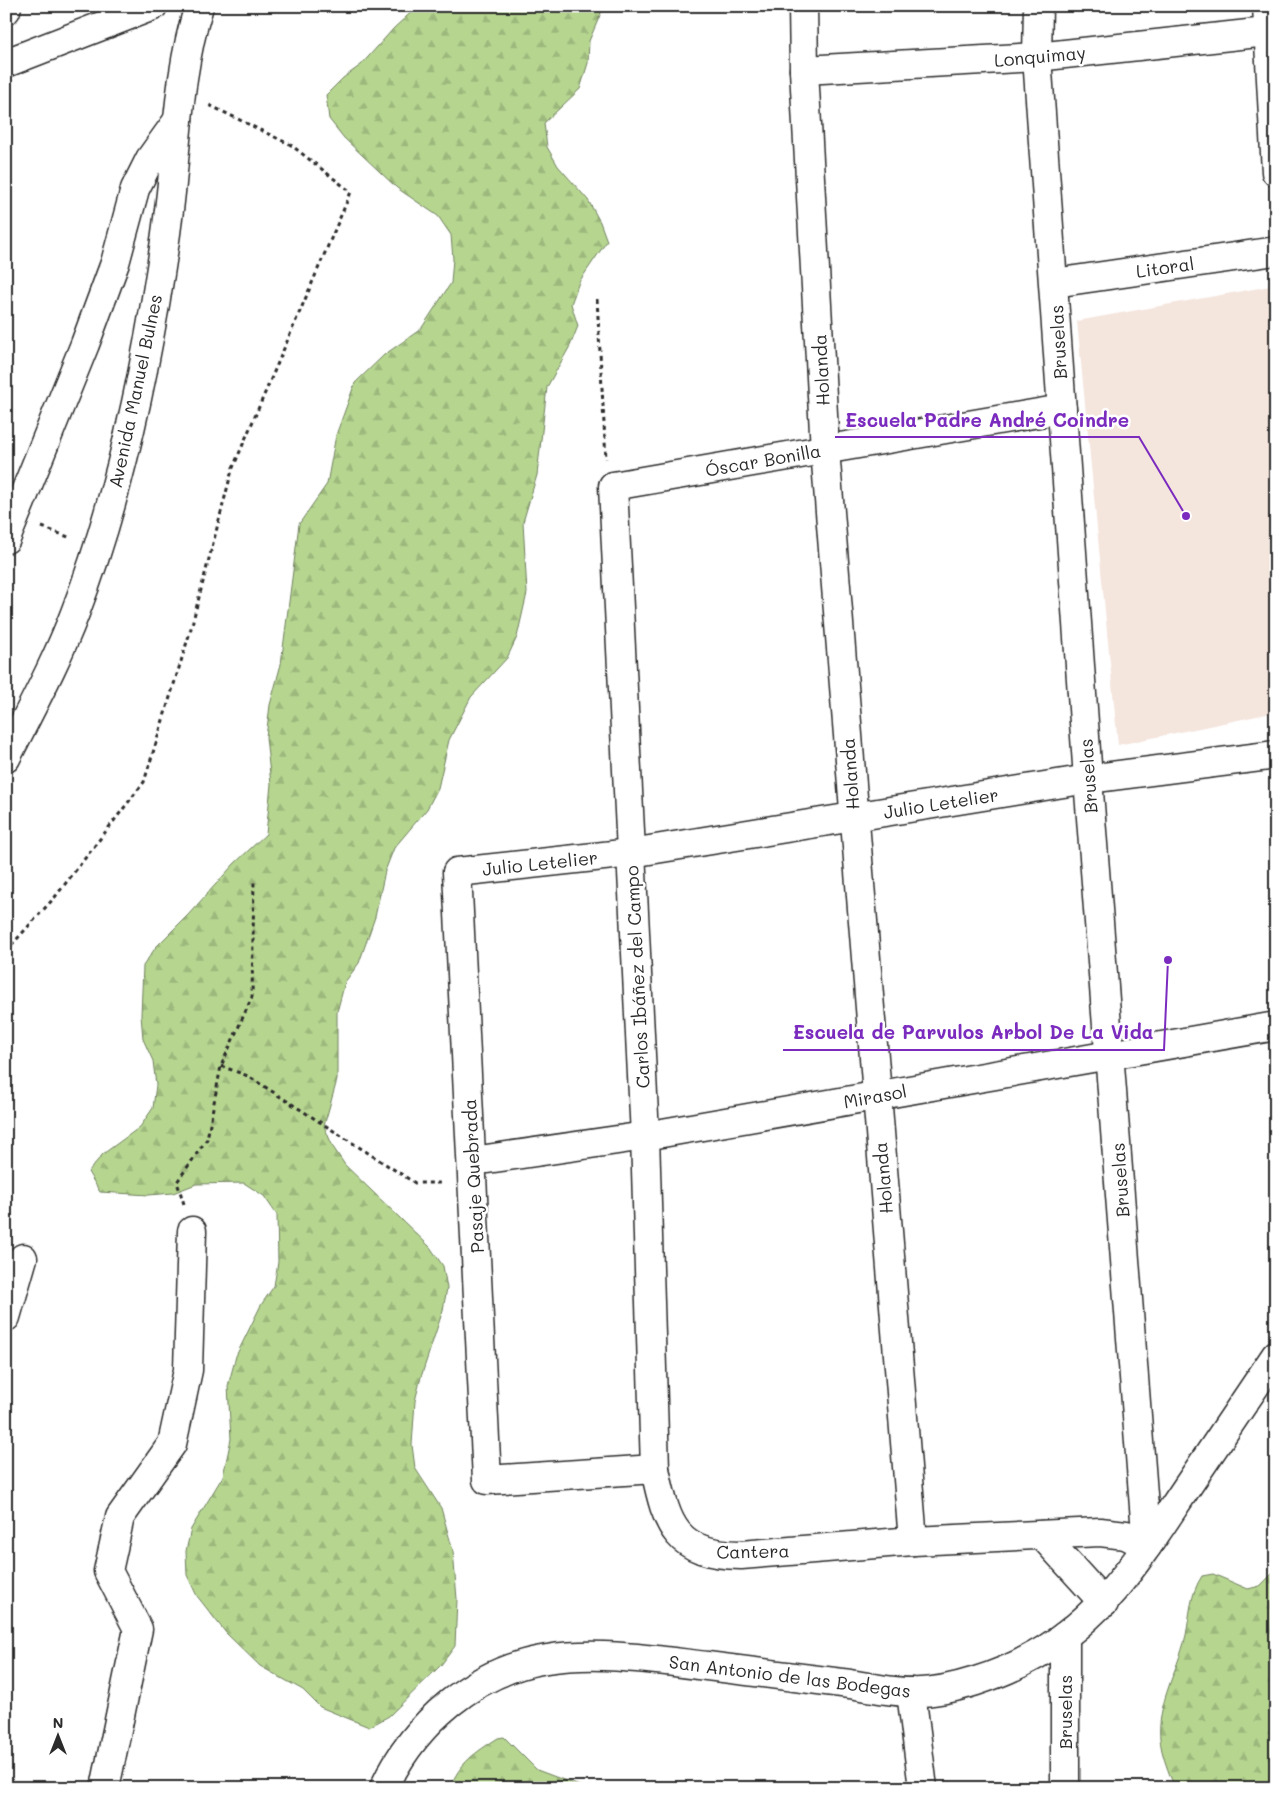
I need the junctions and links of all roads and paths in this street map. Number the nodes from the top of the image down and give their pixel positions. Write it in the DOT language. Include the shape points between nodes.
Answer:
graph roads {
  1 [pos="153,6"];
  2 [pos="199,6"];
  3 [pos="803,6"];
  4 [pos="1038,6"];
  5 [pos="1270,23"];
  6 [pos="1037,57"];
  7 [pos="6,63"];
  8 [pos="804,70"];
  9 [pos="181,92"];
  10 [pos="178,120"];
  11 [pos="1276,172"];
  12 [pos="1276,251"];
  13 [pos="1054,283"];
  14 [pos="597,299"];
  15 [pos="1062,409"];
  16 [pos="825,450"];
  17 [pos="613,486"];
  18 [pos="10,528"];
  19 [pos="98,548"];
  20 [pos="1276,755"];
  21 [pos="6,758"];
  22 [pos="1088,779"];
  23 [pos="853,818"];
  24 [pos="631,853"];
  25 [pos="457,872"];
  26 [pos="254,880"];
  27 [pos="6,952"];
  28 [pos="1276,1026"];
  29 [pos="1111,1054"];
  30 [pos="221,1066"];
  31 [pos="877,1096"];
  32 [pos="645,1136"];
  33 [pos="473,1172"];
  34 [pos="192,1231"];
  35 [pos="23,1258"];
  36 [pos="6,1316"];
  37 [pos="1276,1355"];
  38 [pos="655,1469"];
  39 [pos="1042,1535"];
  40 [pos="913,1541"];
  41 [pos="1147,1546"];
  42 [pos="1104,1603"];
  43 [pos="1065,1636"];
  44 [pos="911,1692"];
  45 [pos="105,1788"];
  46 [pos="384,1788"];
  47 [pos="923,1788"];
  48 [pos="1065,1788"];
  1 -- 7 [label="street"];
  2 -- 9 [label="street, Avenida Manuel Bulnes"];
  3 -- 8 [label="street, Holanda"];
  4 -- 6 [label="street, Bruselas"];
  5 -- 6 [label="street, Lonquimay"];
  5 -- 11 [label="street"];
  6 -- 8 [label="street, Lonquimay"];
  6 -- 13 [label="street, Bruselas"];
  8 -- 16 [label="street, Holanda"];
  9 -- 10 [label="street, Avenida Manuel Bulnes"];
  9 -- 27 [label="path" via="291,145 351,192 232,470 190,632 144,782 55,897"];
  10 -- 18 [label="street" via="150,159 136,189 115,263"];
  10 -- 19 [label="street, Avenida Manuel Bulnes" via="166,237 154,311 120,470"];
  12 -- 13 [label="street, Litoral"];
  13 -- 15 [label="street, Bruselas"];
  14 -- 17 [label="path" via="606,461"];
  15 -- 16 [label="street, Óscar Bonilla"];
  15 -- 22 [label="street, Bruselas"];
  16 -- 17 [label="street, Óscar Bonilla"];
  16 -- 23 [label="street, Holanda"];
  17 -- 24 [label="street, Carlos Ibáñez del Campo"];
  18 -- 19 [label="path"];
  19 -- 21 [label="street, Avenida Manuel Bulnes" via="48,677"];
  20 -- 22 [label="street, Julio Letelier"];
  22 -- 23 [label="street, Julio Letelier"];
  22 -- 29 [label="street, Bruselas"];
  23 -- 24 [label="street, Julio Letelier"];
  23 -- 31 [label="street, Holanda"];
  24 -- 25 [label="street, Julio Letelier"];
  24 -- 32 [label="street, Carlos Ibáñez del Campo"];
  25 -- 33 [label="street, Pasaje Quebrada"];
  26 -- 30 [label="path" via="252,997"];
  28 -- 29 [label="street, Mirasol"];
  29 -- 31 [label="street, Mirasol"];
  29 -- 41 [label="street, Bruselas"];
  30 -- 33 [label="path" via="248,1076 415,1183"];
  30 -- 34 [label="path" via="207,1139 177,1182"];
  31 -- 32 [label="street, Mirasol"];
  31 -- 40 [label="street, Holanda"];
  32 -- 33 [label="street, Mirasol"];
  32 -- 38 [label="street, Carlos Ibáñez del Campo"];
  33 -- 38 [label="street, Pasaje Quebrada" via="487,1480"];
  34 -- 45 [label="street" via="188,1370 172,1444 120,1517 108,1571 138,1628"];
  35 -- 36 [label="street"];
  37 -- 41 [label="street, San Antonio de las Bodegas"];
  38 -- 40 [label="street, Cantera" via="662,1505 674,1529 686,1542 702,1550 721,1555 741,1555"];
  39 -- 40 [label="street, Cantera"];
  39 -- 41 [label="street, Cantera" via="1100,1532 1126,1535"];
  39 -- 42 [label="street"];
  41 -- 42 [label="street, San Antonio de las Bodegas"];
  42 -- 43 [label="street, San Antonio de las Bodegas"];
  43 -- 44 [label="street, San Antonio de las Bodegas" via="1035,1656 1002,1671 959,1685"];
  43 -- 48 [label="street, Bruselas"];
  44 -- 46 [label="street, San Antonio de las Bodegas" via="654,1660 588,1656 547,1659 499,1673 448,1703 409,1747"];
  44 -- 47 [label="street"];
}
